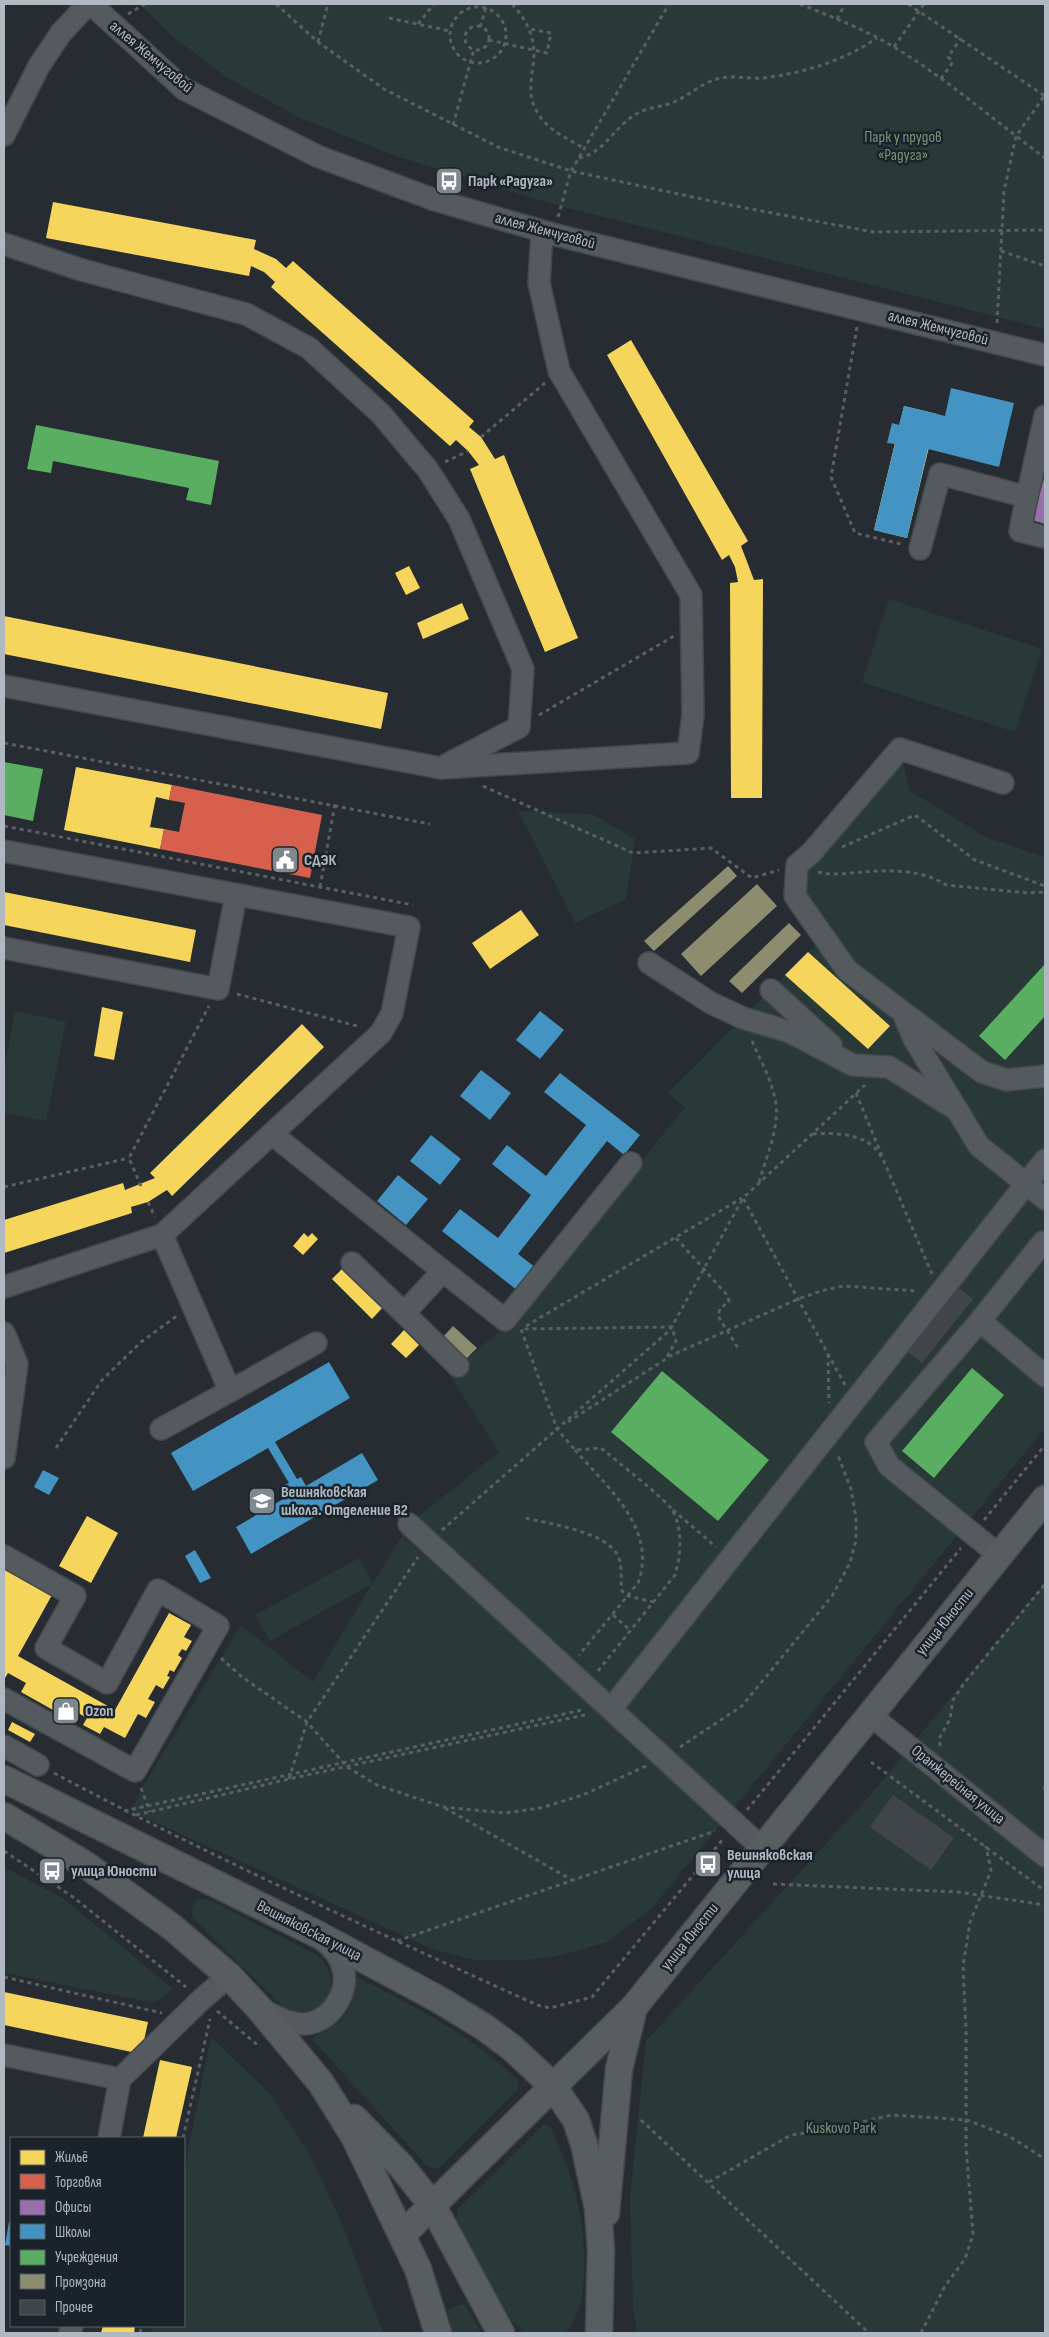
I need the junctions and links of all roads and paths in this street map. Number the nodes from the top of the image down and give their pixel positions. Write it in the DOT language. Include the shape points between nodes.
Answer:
graph roads {
  1 [pos="90,4"];
  2 [pos="276,4"];
  3 [pos="328,4"];
  4 [pos="434,4"];
  5 [pos="487,4"];
  6 [pos="512,4"];
  7 [pos="669,4"];
  8 [pos="800,4"];
  9 [pos="845,4"];
  10 [pos="908,4"];
  11 [pos="924,4"];
  12 [pos="920,10"];
  13 [pos="389,18"];
  14 [pos="837,19"];
  15 [pos="418,24"];
  16 [pos="480,26"];
  17 [pos="530,29"];
  18 [pos="450,31"];
  19 [pos="877,38"];
  20 [pos="961,38"];
  21 [pos="489,40"];
  22 [pos="318,42"];
  23 [pos="506,43"];
  24 [pos="894,47"];
  25 [pos="474,49"];
  26 [pos="533,49"];
  27 [pos="471,63"];
  28 [pos="941,79"];
  29 [pos="1045,96"];
  30 [pos="453,125"];
  31 [pos="4,134"];
  32 [pos="1016,136"];
  33 [pos="585,150"];
  34 [pos="579,158"];
  35 [pos="1045,158"];
  36 [pos="571,171"];
  37 [pos="1045,230"];
  38 [pos="1003,231"];
  39 [pos="542,232"];
  40 [pos="4,244"];
  41 [pos="1001,251"];
  42 [pos="1045,266"];
  43 [pos="860,309"];
  44 [pos="997,323"];
  45 [pos="1045,355"];
  46 [pos="559,371"];
  47 [pos="1045,416"];
  48 [pos="481,437"];
  49 [pos="468,451"];
  50 [pos="428,470"];
  51 [pos="1027,497"];
  52 [pos="1045,537"];
  53 [pos="920,549"];
  54 [pos="691,625"];
  55 [pos="4,686"];
  56 [pos="520,727"];
  57 [pos="4,743"];
  58 [pos="441,768"];
  59 [pos="476,783"];
  60 [pos="1003,784"];
  61 [pos="335,804"];
  62 [pos="430,824"];
  63 [pos="4,826"];
  64 [pos="4,851"];
  65 [pos="805,858"];
  66 [pos="1045,886"];
  67 [pos="320,887"];
  68 [pos="1045,892"];
  69 [pos="236,895"];
  70 [pos="413,905"];
  71 [pos="4,948"];
  72 [pos="649,963"];
  73 [pos="218,989"];
  74 [pos="771,990"];
  75 [pos="904,1015"];
  76 [pos="742,1018"];
  77 [pos="381,1033"];
  78 [pos="853,1065"];
  79 [pos="885,1067"];
  80 [pos="1045,1076"];
  81 [pos="856,1093"];
  82 [pos="957,1110"];
  83 [pos="272,1134"];
  84 [pos="813,1134"];
  85 [pos="129,1158"];
  86 [pos="883,1159"];
  87 [pos="1045,1160"];
  88 [pos="631,1163"];
  89 [pos="759,1183"];
  90 [pos="1026,1184"];
  91 [pos="141,1186"];
  92 [pos="4,1187"];
  93 [pos="743,1198"];
  94 [pos="1045,1199"];
  95 [pos="162,1235"];
  96 [pos="676,1238"];
  97 [pos="1045,1244"];
  98 [pos="352,1263"];
  99 [pos="704,1269"];
  100 [pos="443,1271"];
  101 [pos="4,1287"];
  102 [pos="940,1293"];
  103 [pos="798,1299"];
  104 [pos="193,1305"];
  105 [pos="404,1313"];
  106 [pos="980,1321"];
  107 [pos="514,1323"];
  108 [pos="672,1327"];
  109 [pos="728,1331"];
  110 [pos="4,1333"];
  111 [pos="316,1343"];
  112 [pos="738,1348"];
  113 [pos="828,1354"];
  114 [pos="665,1360"];
  115 [pos="458,1366"];
  116 [pos="1045,1374"];
  117 [pos="230,1391"];
  118 [pos="854,1401"];
  119 [pos="162,1429"];
  120 [pos="557,1429"];
  121 [pos="829,1433"];
  122 [pos="1045,1445"];
  123 [pos="56,1448"];
  124 [pos="575,1450"];
  125 [pos="4,1458"];
  126 [pos="1045,1499"];
  127 [pos="673,1510"];
  128 [pos="526,1518"];
  129 [pos="409,1524"];
  130 [pos="973,1534"];
  131 [pos="428,1541"];
  132 [pos="999,1555"];
  133 [pos="4,1556"];
  134 [pos="730,1559"];
  135 [pos="1045,1584"];
  136 [pos="628,1596"];
  137 [pos="654,1602"];
  138 [pos="612,1615"];
  139 [pos="631,1631"];
  140 [pos="207,1646"];
  141 [pos="567,1669"];
  142 [pos="586,1686"];
  143 [pos="4,1699"];
  144 [pos="608,1707"];
  145 [pos="870,1715"];
  146 [pos="307,1722"];
  147 [pos="4,1746"];
  148 [pos="663,1757"];
  149 [pos="343,1762"];
  150 [pos="871,1762"];
  151 [pos="38,1765"];
  152 [pos="347,1766"];
  153 [pos="135,1771"];
  154 [pos="941,1772"];
  155 [pos="291,1774"];
  156 [pos="4,1779"];
  157 [pos="289,1779"];
  158 [pos="148,1805"];
  159 [pos="443,1807"];
  160 [pos="124,1811"];
  161 [pos="150,1812"];
  162 [pos="4,1816"];
  163 [pos="136,1816"];
  164 [pos="735,1824"];
  165 [pos="986,1846"];
  166 [pos="762,1848"];
  167 [pos="4,1851"];
  168 [pos="1045,1856"];
  169 [pos="573,1880"];
  170 [pos="773,1884"];
  171 [pos="1045,1891"];
  172 [pos="980,1896"];
  173 [pos="1045,1905"];
  174 [pos="315,1933"];
  175 [pos="397,1941"];
  176 [pos="229,1976"];
  177 [pos="4,1977"];
  178 [pos="207,2004"];
  179 [pos="258,2007"];
  180 [pos="634,2007"];
  181 [pos="183,2018"];
  182 [pos="266,2051"];
  183 [pos="4,2055"];
  184 [pos="120,2079"];
  185 [pos="321,2083"];
  186 [pos="553,2086"];
  187 [pos="641,2120"];
  188 [pos="967,2120"];
  189 [pos="109,2137"];
  190 [pos="183,2137"];
  191 [pos="1045,2159"];
  192 [pos="709,2182"];
  193 [pos="432,2205"];
  194 [pos="403,2234"];
  195 [pos="601,2250"];
  196 [pos="599,2292"];
  197 [pos="438,2333"];
  198 [pos="501,2333"];
  199 [pos="600,2333"];
  200 [pos="618,2333"];
  201 [pos="869,2333"];
  202 [pos="921,2333"];
  1 -- 31 [label="street" via="61,33 39,66"];
  1 -- 39 [label="street, аллея Жемчуговой" via="184,89 308,152 434,200"];
  2 -- 22 [label="path"];
  3 -- 22 [label="path"];
  4 -- 15 [label="path"];
  5 -- 16 [label="path"];
  6 -- 17 [label="path"];
  7 -- 34 [label="path"];
  8 -- 14 [label="path"];
  9 -- 14 [label="path"];
  10 -- 12 [label="path"];
  11 -- 12 [label="path"];
  12 -- 20 [label="path"];
  12 -- 24 [label="path"];
  13 -- 15 [label="path"];
  14 -- 19 [label="path"];
  15 -- 18 [label="path"];
  16 -- 21 [label="path" via="486,30"];
  16 -- 25 [label="path" via="472,27 466,35 466,42"];
  17 -- 26 [label="path"];
  17 -- 26 [label="path" via="551,33 547,53"];
  18 -- 23 [label="path" via="459,14 468,9 486,8 501,18 506,30"];
  18 -- 27 [label="path" via="455,51"];
  19 -- 24 [label="path"];
  19 -- 34 [label="path" via="857,51 821,66 762,78 712,80 673,103 638,112 619,126 599,150"];
  20 -- 28 [label="path" via="948,57 953,62"];
  20 -- 29 [label="path"];
  21 -- 23 [label="path"];
  21 -- 25 [label="path" via="483,48"];
  22 -- 30 [label="path" via="384,89"];
  23 -- 26 [label="path"];
  23 -- 27 [label="path" via="490,61"];
  24 -- 28 [label="path"];
  25 -- 27 [label="path"];
  26 -- 33 [label="path" via="530,86 532,101 539,115 550,128"];
  27 -- 30 [label="path"];
  28 -- 32 [label="path"];
  29 -- 32 [label="path"];
  30 -- 36 [label="path" via="498,146"];
  32 -- 35 [label="path"];
  32 -- 38 [label="path" via="1004,191"];
  34 -- 36 [label="path"];
  36 -- 38 [label="path" via="873,232"];
  37 -- 38 [label="path"];
  38 -- 41 [label="path"];
  39 -- 43 [label="street, аллея Жемчуговой"];
  39 -- 46 [label="street" via="539,283"];
  40 -- 50 [label="street" via="82,270 246,314 308,348 381,414"];
  41 -- 42 [label="path"];
  41 -- 44 [label="path"];
  43 -- 45 [label="street, аллея Жемчуговой"];
  43 -- 53 [label="path" via="832,477 855,533"];
  46 -- 48 [label="path"];
  46 -- 54 [label="street" via="691,595"];
  47 -- 51 [label="street"];
  49 -- 50 [label="path"];
  50 -- 56 [label="street" via="459,519 523,669"];
  51 -- 52 [label="street" via="1020,531"];
  51 -- 53 [label="street" via="940,474"];
  54 -- 56 [label="path"];
  54 -- 58 [label="street" via="694,715 688,753"];
  55 -- 58 [label="street"];
  56 -- 58 [label="street"];
  57 -- 61 [label="path"];
  59 -- 65 [label="path" via="632,853 710,848 752,878"];
  60 -- 65 [label="street" via="900,749"];
  61 -- 62 [label="path"];
  61 -- 67 [label="path"];
  63 -- 67 [label="path"];
  64 -- 69 [label="street"];
  65 -- 66 [label="path" via="826,854 915,815 975,860"];
  65 -- 68 [label="path" via="824,873 904,871 936,879 946,886 1028,894"];
  65 -- 75 [label="street" via="795,896 847,970"];
  67 -- 70 [label="path"];
  69 -- 73 [label="street"];
  69 -- 77 [label="street" via="409,927 392,1013"];
  71 -- 73 [label="street"];
  72 -- 76 [label="street"];
  73 -- 77 [label="path"];
  73 -- 85 [label="path"];
  74 -- 78 [label="street"];
  75 -- 80 [label="street" via="982,1072 1007,1080"];
  75 -- 82 [label="street" via="914,1039"];
  76 -- 78 [label="street" via="790,1032"];
  76 -- 89 [label="path" via="767,1071 775,1099 774,1127"];
  77 -- 83 [label="street"];
  78 -- 79 [label="street"];
  79 -- 81 [label="path"];
  79 -- 82 [label="street"];
  81 -- 84 [label="path"];
  81 -- 86 [label="path"];
  82 -- 90 [label="street" via="979,1146"];
  83 -- 95 [label="street"];
  83 -- 100 [label="street"];
  84 -- 86 [label="path" via="834,1133 858,1139 870,1144"];
  84 -- 89 [label="path"];
  85 -- 91 [label="path"];
  85 -- 92 [label="path"];
  86 -- 102 [label="path"];
  87 -- 90 [label="street"];
  88 -- 107 [label="street"];
  89 -- 93 [label="path"];
  90 -- 94 [label="street"];
  90 -- 102 [label="street"];
  93 -- 96 [label="path"];
  93 -- 99 [label="path"];
  93 -- 103 [label="path"];
  95 -- 101 [label="street"];
  95 -- 104 [label="street"];
  96 -- 99 [label="path"];
  96 -- 107 [label="path"];
  97 -- 106 [label="street" via="1043,1242"];
  98 -- 105 [label="street"];
  99 -- 108 [label="path"];
  99 -- 109 [label="path" via="728,1296 729,1302 718,1316"];
  100 -- 105 [label="street"];
  100 -- 107 [label="street" via="505,1320"];
  102 -- 103 [label="path" via="843,1286"];
  102 -- 118 [label="street"];
  103 -- 109 [label="path"];
  103 -- 113 [label="path"];
  104 -- 117 [label="street"];
  104 -- 123 [label="path" via="141,1342 102,1380"];
  105 -- 115 [label="street"];
  106 -- 116 [label="street"];
  106 -- 130 [label="street" via="876,1442 889,1466"];
  107 -- 108 [label="path"];
  107 -- 120 [label="path"];
  108 -- 114 [label="path" via="676,1341"];
  108 -- 120 [label="path"];
  109 -- 112 [label="path"];
  109 -- 114 [label="path"];
  110 -- 125 [label="street" via="17,1364"];
  111 -- 117 [label="street"];
  113 -- 118 [label="path"];
  113 -- 121 [label="path"];
  114 -- 120 [label="path"];
  117 -- 119 [label="street"];
  118 -- 121 [label="street"];
  120 -- 124 [label="path"];
  120 -- 131 [label="path"];
  121 -- 134 [label="street"];
  121 -- 148 [label="path" via="851,1489 856,1518 856,1540 850,1563 832,1596 742,1706"];
  122 -- 130 [label="path"];
  124 -- 127 [label="path" via="602,1448"];
  124 -- 136 [label="path" via="626,1508 636,1527 641,1550 641,1574"];
  126 -- 132 [label="main road, улица Юности"];
  127 -- 134 [label="path"];
  127 -- 137 [label="path" via="678,1527 680,1561"];
  128 -- 136 [label="path" via="580,1532 612,1547 621,1563 622,1591"];
  129 -- 131 [label="street"];
  130 -- 132 [label="street"];
  130 -- 164 [label="path"];
  131 -- 141 [label="street"];
  131 -- 146 [label="path"];
  132 -- 145 [label="main road, улица Юности"];
  133 -- 140 [label="street" via="75,1596 46,1648 107,1683 158,1590 218,1626"];
  134 -- 144 [label="street"];
  135 -- 154 [label="path" via="953,1700 950,1719 939,1739"];
  136 -- 137 [label="path"];
  136 -- 138 [label="path"];
  137 -- 139 [label="path"];
  138 -- 139 [label="path"];
  138 -- 141 [label="path"];
  139 -- 142 [label="path"];
  140 -- 146 [label="path" via="242,1677"];
  140 -- 153 [label="street"];
  141 -- 142 [label="street"];
  142 -- 144 [label="street"];
  143 -- 153 [label="street"];
  144 -- 148 [label="street"];
  144 -- 149 [label="path"];
  144 -- 152 [label="path"];
  145 -- 154 [label="street, Оранжерейная улица"];
  145 -- 166 [label="main road, улица Юности"];
  146 -- 149 [label="path"];
  146 -- 155 [label="path"];
  147 -- 151 [label="street"];
  148 -- 159 [label="path" via="583,1795 540,1808 506,1813"];
  148 -- 164 [label="street"];
  149 -- 152 [label="path"];
  149 -- 155 [label="path"];
  150 -- 165 [label="path"];
  151 -- 160 [label="path"];
  152 -- 157 [label="path"];
  152 -- 159 [label="path" via="377,1785"];
  153 -- 158 [label="path"];
  154 -- 168 [label="street, Оранжерейная улица"];
  155 -- 157 [label="path"];
  155 -- 158 [label="path"];
  156 -- 174 [label="main road, Вешняковская улица"];
  157 -- 161 [label="path"];
  158 -- 160 [label="path"];
  158 -- 161 [label="path"];
  159 -- 169 [label="path"];
  160 -- 163 [label="path"];
  161 -- 163 [label="path"];
  162 -- 176 [label="main road" via="118,1887 172,1927"];
  163 -- 175 [label="path"];
  164 -- 166 [label="street"];
  164 -- 169 [label="path"];
  164 -- 175 [label="path" via="592,1997 550,2008 537,2005"];
  165 -- 171 [label="path"];
  165 -- 172 [label="path" via="990,1871"];
  166 -- 180 [label="main road, улица Юности"];
  167 -- 178 [label="path" via="73,1897"];
  169 -- 175 [label="path"];
  170 -- 172 [label="path" via="869,1887"];
  172 -- 173 [label="path"];
  172 -- 188 [label="path" via="970,1922 963,1966"];
  174 -- 179 [label="street" via="334,1949 343,1968 344,1983 334,2008 311,2023 295,2023 276,2018"];
  174 -- 186 [label="main road, Вешняковская улица" via="484,2027"];
  176 -- 178 [label="street"];
  176 -- 179 [label="main road"];
  177 -- 181 [label="path"];
  178 -- 181 [label="street"];
  178 -- 182 [label="path"];
  178 -- 190 [label="path"];
  179 -- 185 [label="main road"];
  180 -- 186 [label="main road, улица Юности"];
  180 -- 195 [label="main road" via="619,2069"];
  181 -- 184 [label="street"];
  183 -- 184 [label="street"];
  184 -- 189 [label="street"];
  185 -- 193 [label="main road" via="401,2166"];
  185 -- 194 [label="main road" via="354,2136"];
  186 -- 193 [label="main road, улица Юности"];
  186 -- 195 [label="main road, Вешняковская улица" via="576,2120 584,2144 598,2208"];
  187 -- 192 [label="path"];
  188 -- 191 [label="path" via="1009,2136"];
  188 -- 192 [label="path" via="892,2115 791,2135"];
  188 -- 202 [label="path" via="973,2234 966,2259 944,2286"];
  192 -- 201 [label="path"];
  193 -- 194 [label="main road, улица Юности"];
  193 -- 198 [label="main road"];
  194 -- 197 [label="main road"];
  195 -- 196 [label="main road, Вешняковская улица"];
  196 -- 199 [label="main road"];
  196 -- 200 [label="main road, Вешняковская улица"];
}
